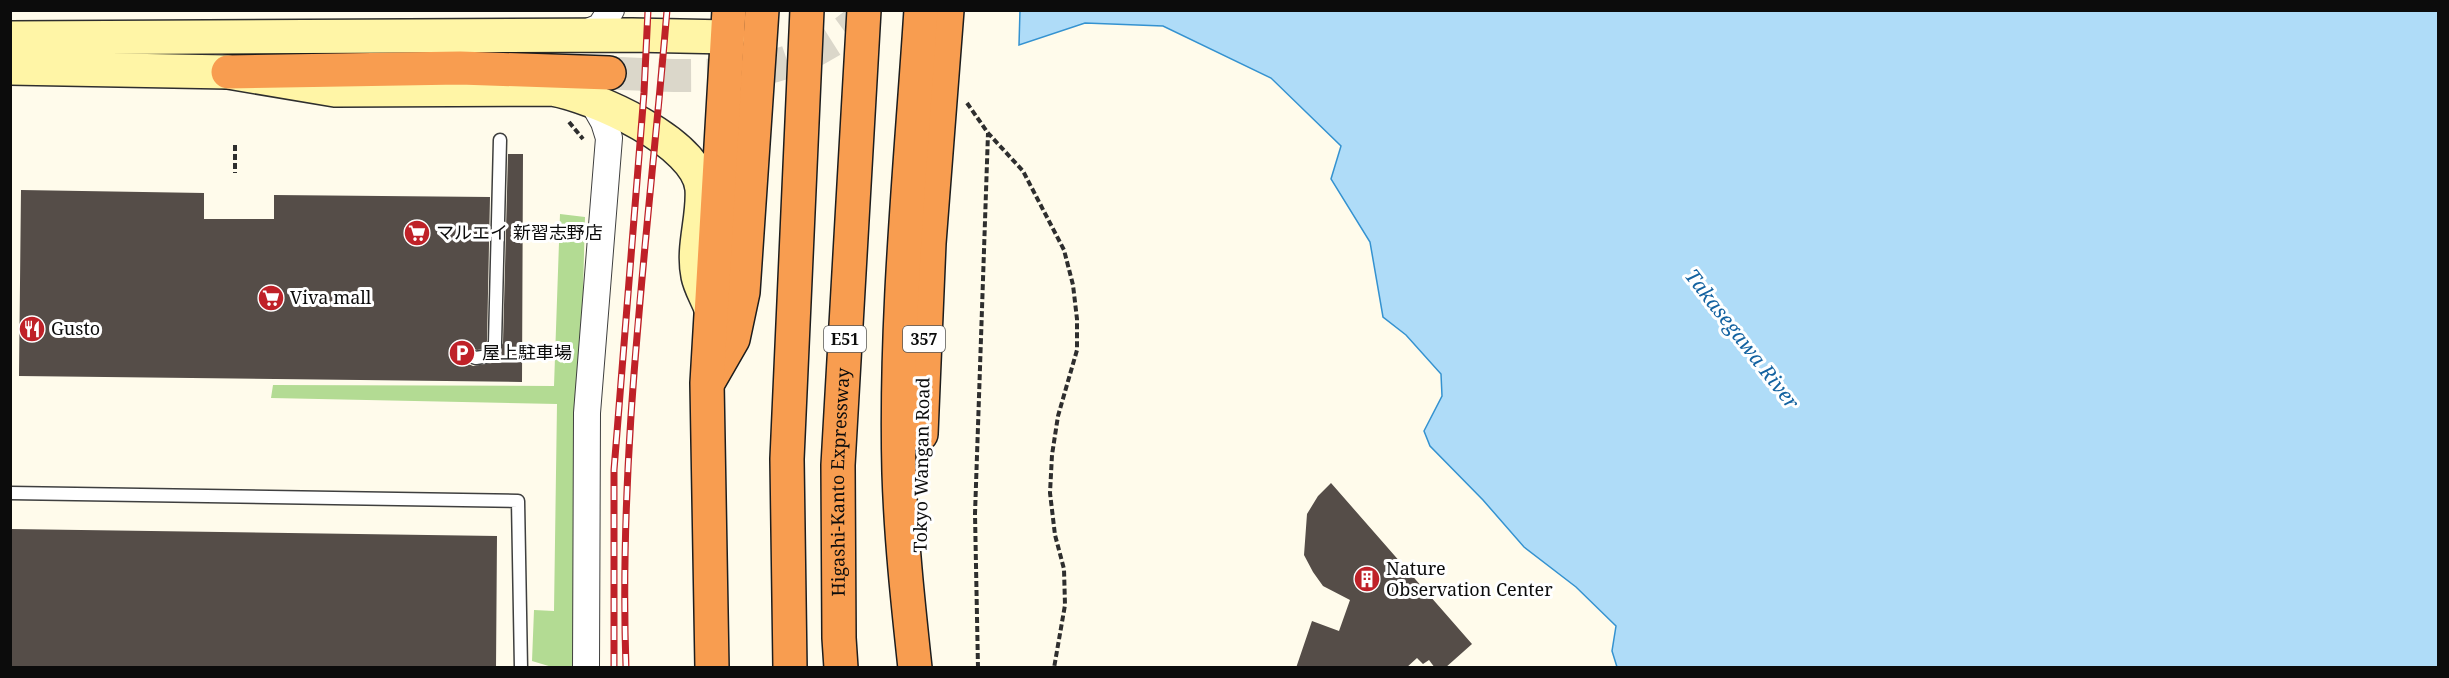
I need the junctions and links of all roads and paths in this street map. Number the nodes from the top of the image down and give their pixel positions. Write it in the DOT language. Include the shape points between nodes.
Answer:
graph roads {
  1 [pos="611,10"];
  2 [pos="760,10"];
  3 [pos="807,10"];
  4 [pos="864,10"];
  5 [pos="921,10"];
  6 [pos="947,10"];
  7 [pos="624,23"];
  8 [pos="728,24"];
  9 [pos="578,36"];
  10 [pos="10,38"];
  11 [pos="10,68"];
  12 [pos="228,72"];
  13 [pos="609,73"];
  14 [pos="961,94"];
  15 [pos="592,101"];
  16 [pos="650,128"];
  17 [pos="988,133"];
  18 [pos="500,140"];
  19 [pos="235,145"];
  20 [pos="235,173"];
  21 [pos="604,194"];
  22 [pos="711,306"];
  23 [pos="462,353"];
  24 [pos="707,383"];
  25 [pos="10,493"];
  26 [pos="520,668"];
  27 [pos="586,668"];
  28 [pos="712,668"];
  29 [pos="790,668"];
  30 [pos="841,668"];
  31 [pos="915,668"];
  32 [pos="924,668"];
  33 [pos="978,668"];
  34 [pos="1054,668"];
  1 -- 9 [label="street" via="600,27"];
  2 -- 8 [label="highway" via="749,28"];
  2 -- 24 [label="highway" via="743,292 733,339"];
  3 -- 29 [label="highway" via="787,459"];
  4 -- 30 [label="highway, Higashi-Kanto Expressway / E51" via="838,465"];
  5 -- 31 [label="highway" via="902,257 899,370 899,474"];
  6 -- 32 [label="highway, Tokyo Wangan Road / 357" via="928,243 921,418"];
  7 -- 8 [label="street"];
  7 -- 9 [label="street"];
  8 -- 22 [label="highway"];
  9 -- 10 [label="street"];
  11 -- 12 [label="street"];
  12 -- 13 [label="highway" via="460,68"];
  12 -- 15 [label="street" via="335,90 552,89"];
  14 -- 17 [label="path"];
  15 -- 16 [label="street"];
  15 -- 21 [label="street" via="609,138"];
  16 -- 21 [label="street" via="631,136 616,150"];
  16 -- 22 [label="street" via="696,171 702,189 698,278"];
  17 -- 33 [label="path" via="975,513"];
  17 -- 34 [label="path" via="1023,171 1064,250 1073,285 1077,350 1058,416 1050,493 1064,569 1065,605"];
  18 -- 23 [label="lane" via="495,343 488,356 476,358"];
  19 -- 20 [label="path"];
  21 -- 27 [label="street" via="587,413"];
  22 -- 24 [label="highway"];
  24 -- 28 [label="highway"];
  25 -- 26 [label="lane" via="518,501"];
}
